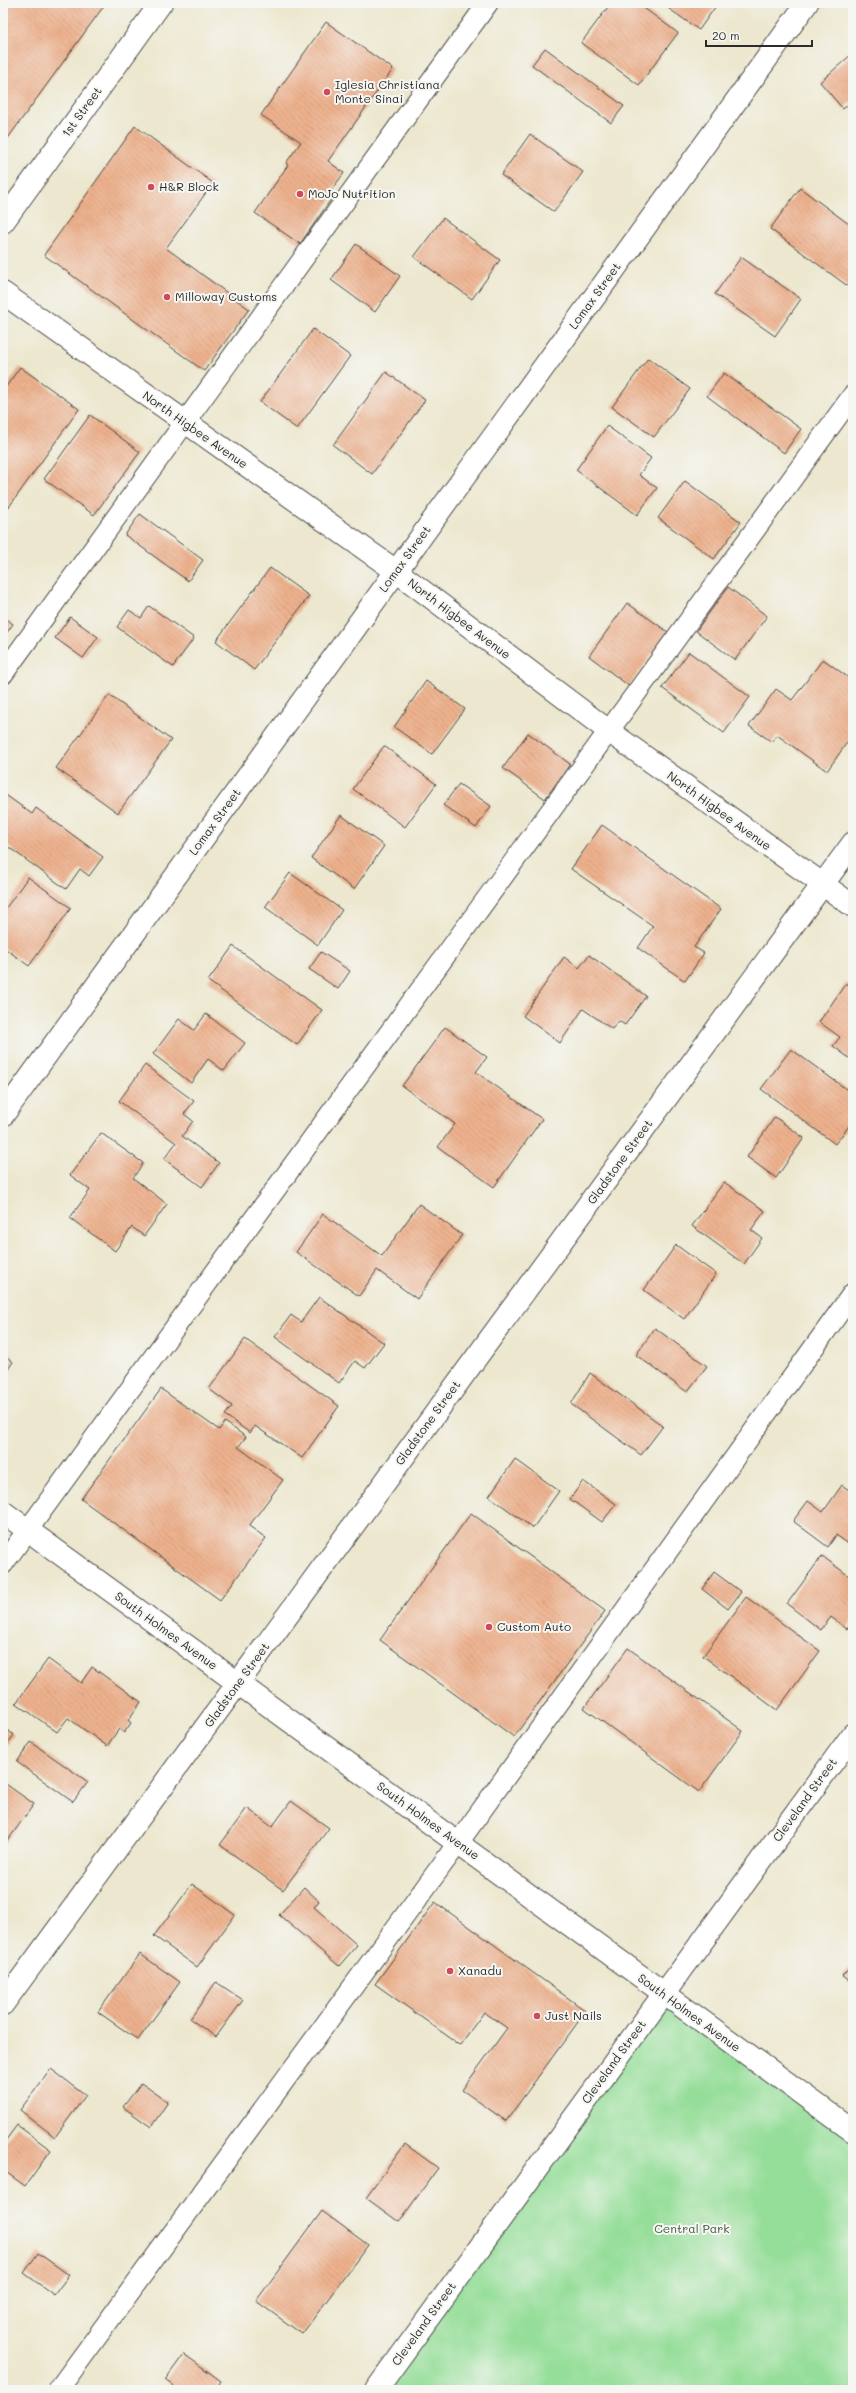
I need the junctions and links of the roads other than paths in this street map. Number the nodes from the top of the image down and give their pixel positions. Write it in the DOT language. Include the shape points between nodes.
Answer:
graph roads {
  1 [pos="161,3"];
  2 [pos="488,3"];
  3 [pos="807,3"];
  4 [pos="3,222"];
  5 [pos="3,293"];
  6 [pos="853,395"];
  7 [pos="185,424"];
  8 [pos="396,571"];
  9 [pos="3,674"];
  10 [pos="610,732"];
  11 [pos="853,843"];
  12 [pos="823,885"];
  13 [pos="853,906"];
  14 [pos="3,1115"];
  15 [pos="853,1294"];
  16 [pos="3,1512"];
  17 [pos="27,1530"];
  18 [pos="3,1564"];
  19 [pos="238,1683"];
  20 [pos="853,1734"];
  21 [pos="458,1843"];
  22 [pos="663,1994"];
  23 [pos="3,2004"];
  24 [pos="853,2131"];
  25 [pos="58,2390"];
  26 [pos="376,2390"];
  1 -- 4 [label="street, 1st Street"];
  2 -- 7 [label="lane"];
  3 -- 8 [label="street, Lomax Street"];
  5 -- 7 [label="street, North Higbee Avenue"];
  6 -- 10 [label="lane"];
  7 -- 8 [label="street, North Higbee Avenue"];
  7 -- 9 [label="lane"];
  8 -- 10 [label="street, North Higbee Avenue"];
  8 -- 14 [label="street, Lomax Street"];
  10 -- 12 [label="street, North Higbee Avenue"];
  10 -- 17 [label="lane"];
  11 -- 12 [label="street, Gladstone Street"];
  12 -- 13 [label="street, North Higbee Avenue"];
  12 -- 19 [label="street, Gladstone Street"];
  15 -- 21 [label="lane"];
  16 -- 17 [label="street, South Holmes Avenue"];
  17 -- 18 [label="lane"];
  17 -- 19 [label="street, South Holmes Avenue"];
  19 -- 21 [label="street, South Holmes Avenue"];
  19 -- 23 [label="street, Gladstone Street"];
  20 -- 22 [label="street, Cleveland Street"];
  21 -- 22 [label="street, South Holmes Avenue"];
  21 -- 25 [label="lane"];
  22 -- 24 [label="street, South Holmes Avenue"];
  22 -- 26 [label="street, Cleveland Street"];
}
